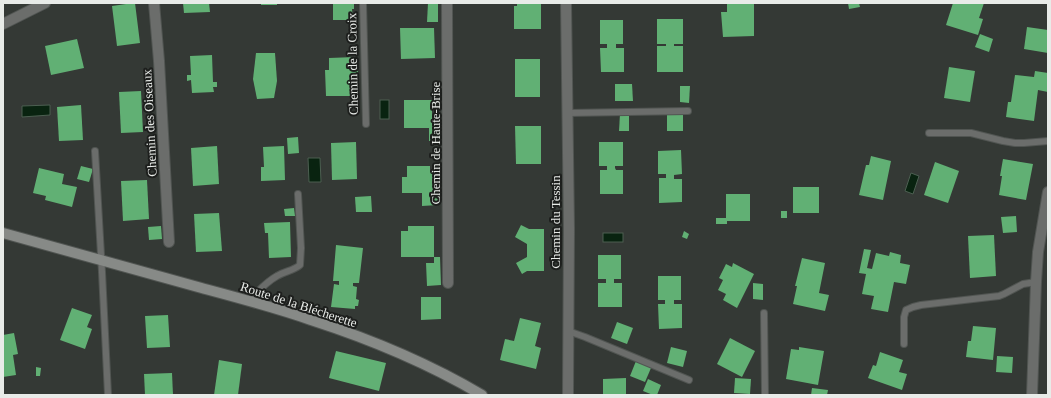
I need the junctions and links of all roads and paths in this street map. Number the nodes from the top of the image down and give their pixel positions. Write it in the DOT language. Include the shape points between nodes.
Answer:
graph roads {
  1 [pos="45,3"];
  2 [pos="154,3"];
  3 [pos="363,3"];
  4 [pos="447,3"];
  5 [pos="566,3"];
  6 [pos="3,24"];
  7 [pos="688,111"];
  8 [pos="567,113"];
  9 [pos="366,124"];
  10 [pos="929,133"];
  11 [pos="1048,140"];
  12 [pos="95,151"];
  13 [pos="1048,192"];
  14 [pos="298,194"];
  15 [pos="3,232"];
  16 [pos="169,242"];
  17 [pos="101,260"];
  18 [pos="1036,282"];
  19 [pos="448,283"];
  20 [pos="249,301"];
  21 [pos="764,313"];
  22 [pos="568,331"];
  23 [pos="904,344"];
  24 [pos="689,380"];
  25 [pos="108,395"];
  26 [pos="482,395"];
  27 [pos="568,395"];
  28 [pos="765,395"];
  29 [pos="1032,395"];
  1 -- 6 [label="street"];
  2 -- 16 [label="street, Chemin des Oiseaux"];
  3 -- 9 [label="lane, Chemin de la Croix"];
  4 -- 19 [label="street, Chemin de Haute-Brise"];
  5 -- 8 [label="street, Chemin du Tessin"];
  7 -- 8 [label="lane"];
  8 -- 22 [label="street, Chemin du Tessin"];
  10 -- 11 [label="lane" via="971,132 1015,143"];
  12 -- 17 [label="lane"];
  13 -- 18 [label="street"];
  14 -- 20 [label="lane" via="300,265 266,283"];
  15 -- 17 [label="main road, Route de la Blécherette"];
  17 -- 20 [label="main road, Route de la Blécherette"];
  17 -- 25 [label="lane"];
  18 -- 23 [label="lane" via="1024,284 999,296 921,305 906,310"];
  18 -- 29 [label="street"];
  20 -- 26 [label="main road, Route de la Blécherette" via="310,319 364,339 407,357"];
  21 -- 28 [label="lane"];
  22 -- 24 [label="lane"];
  22 -- 27 [label="street, Chemin du Tessin"];
}
